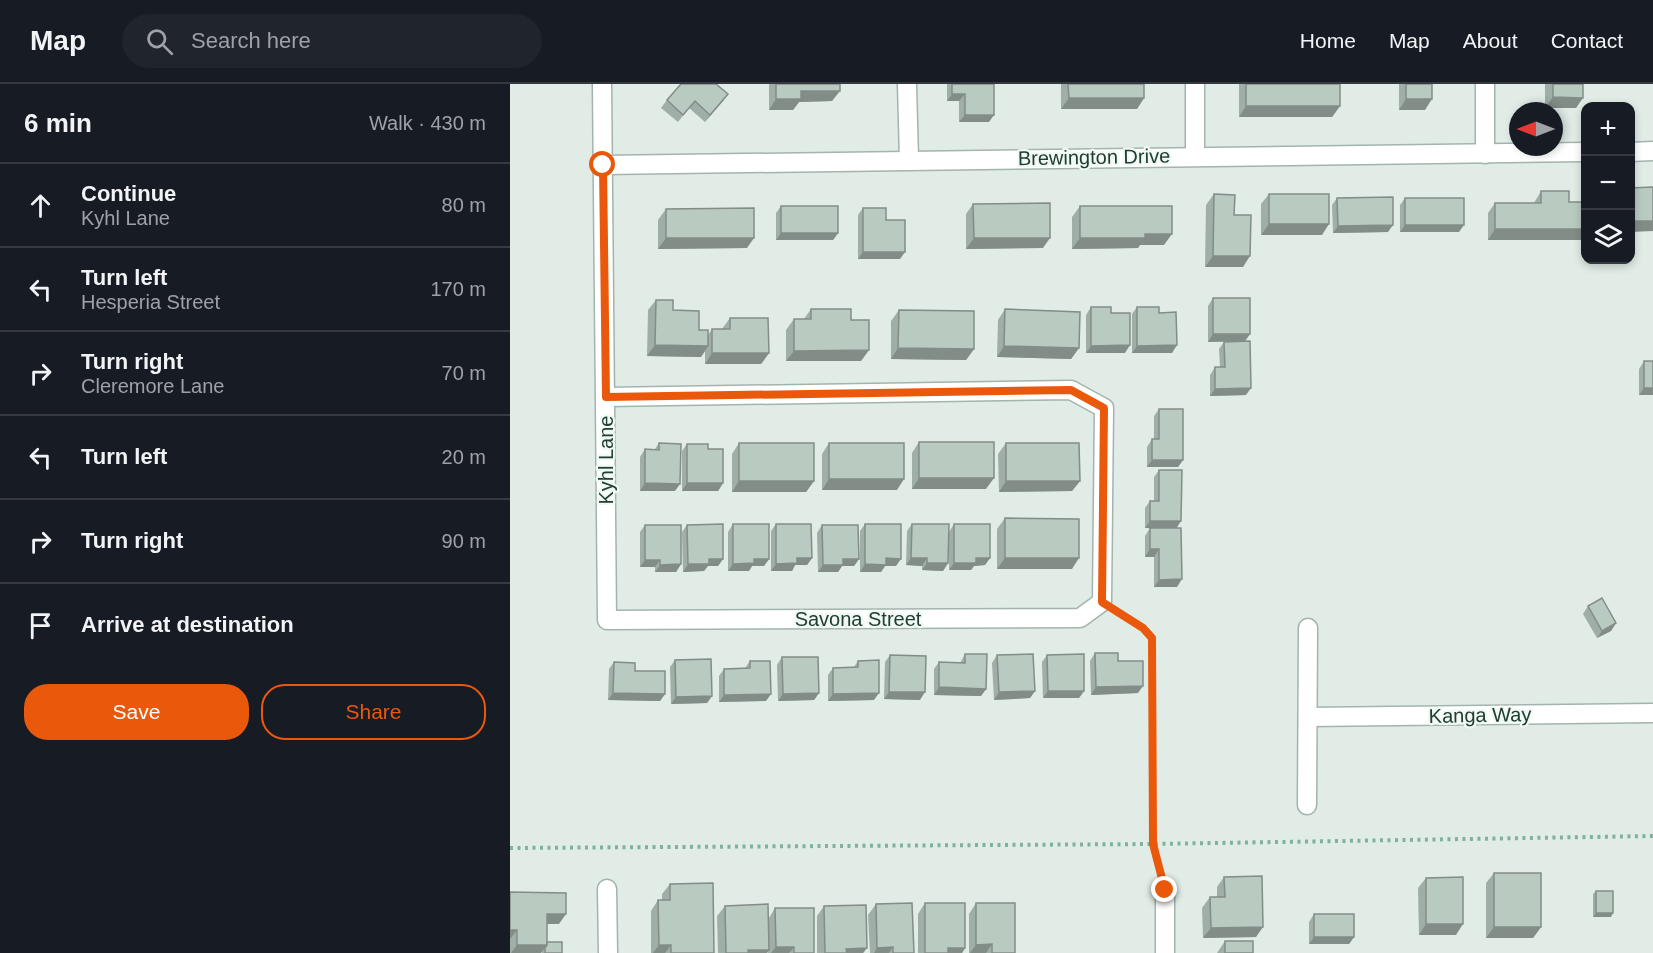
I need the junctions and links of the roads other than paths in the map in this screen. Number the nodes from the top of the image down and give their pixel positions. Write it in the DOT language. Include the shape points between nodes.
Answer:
graph roads {
  1 [pos="602,84"];
  2 [pos="907,84"];
  3 [pos="1195,84"];
  4 [pos="1485,84"];
  5 [pos="1653,151"];
  6 [pos="1581,152"];
  7 [pos="1635,152"];
  8 [pos="1485,153"];
  9 [pos="1195,156"];
  10 [pos="909,160"];
  11 [pos="603,165"];
  12 [pos="606,397"];
  13 [pos="607,620"];
  14 [pos="1308,628"];
  15 [pos="1653,713"];
  16 [pos="1308,717"];
  17 [pos="1307,805"];
  18 [pos="607,889"];
  19 [pos="1165,890"];
  20 [pos="608,953"];
  21 [pos="1166,953"];
  1 -- 11 [label="street, Kyhl Lane"];
  2 -- 10 [label="street"];
  3 -- 9 [label="street"];
  4 -- 8 [label="street"];
  5 -- 7 [label="street"];
  6 -- 8 [label="street, Brewington Drive"];
  8 -- 9 [label="street, Brewington Drive"];
  9 -- 10 [label="street, Brewington Drive"];
  10 -- 11 [label="street, Brewington Drive"];
  11 -- 12 [label="street, Kyhl Lane"];
  12 -- 13 [label="street, Kyhl Lane"];
  12 -- 13 [label="street, Savona Street" via="1071,390 1104,408 1102,602 1080,618"];
  14 -- 16 [label="street"];
  15 -- 16 [label="street, Kanga Way"];
  16 -- 17 [label="street"];
  18 -- 20 [label="street"];
  19 -- 21 [label="street"];
}
